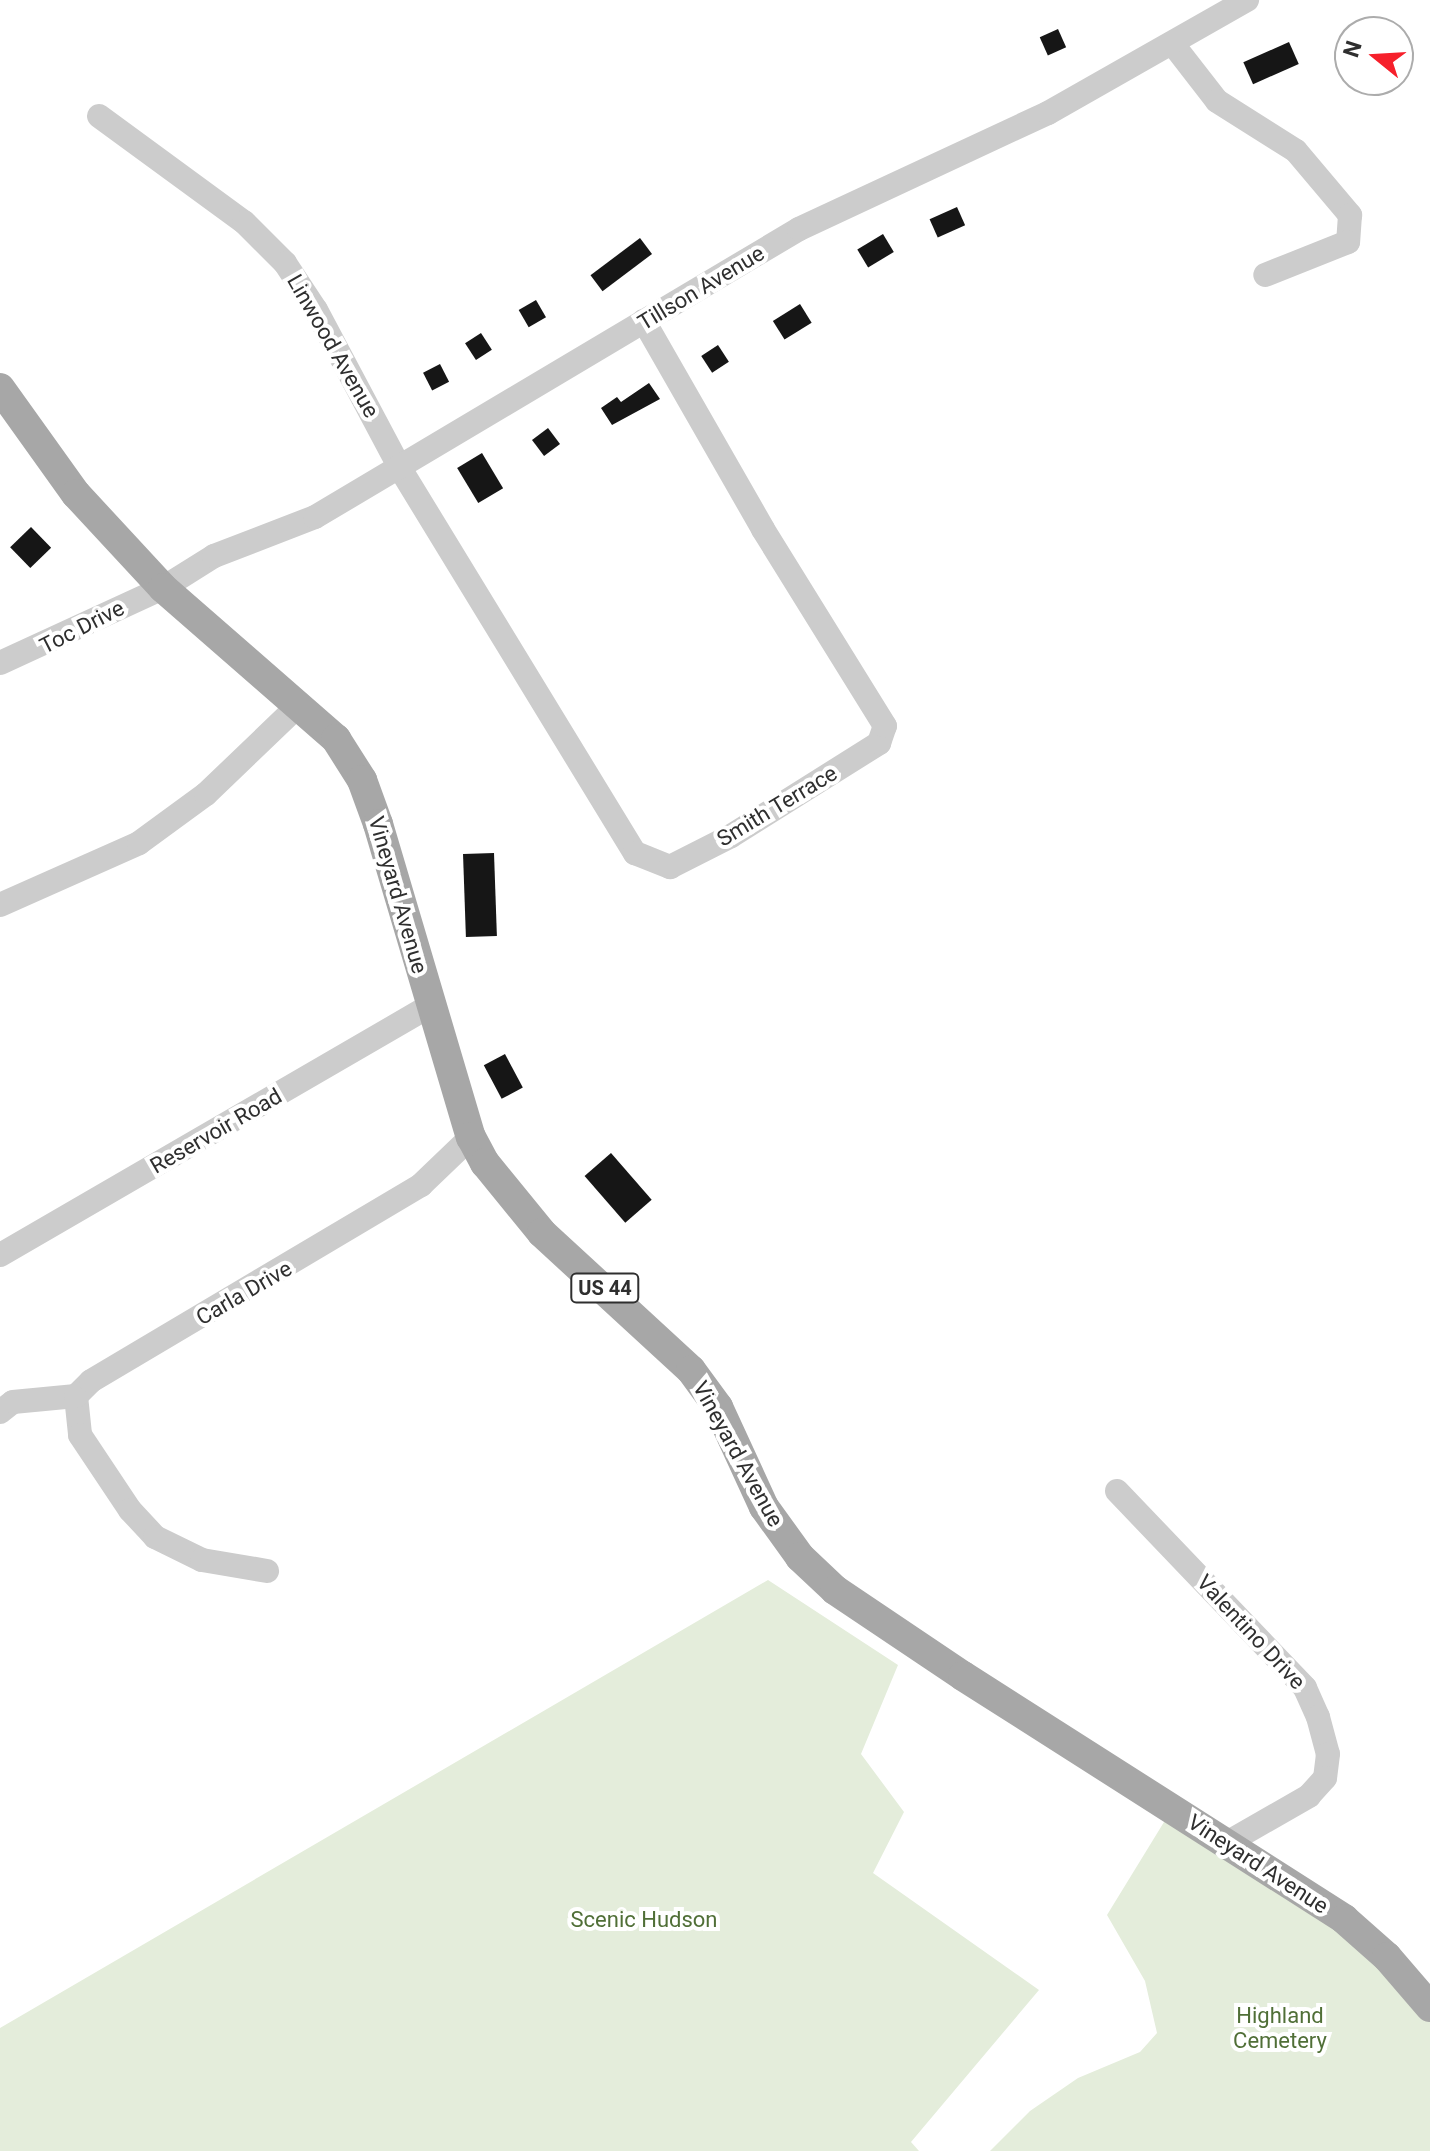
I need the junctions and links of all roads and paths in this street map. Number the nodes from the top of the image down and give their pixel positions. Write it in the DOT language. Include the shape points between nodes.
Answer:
graph roads {
  1 [pos="1247,0"];
  2 [pos="1172,43"];
  3 [pos="99,116"];
  4 [pos="1265,275"];
  5 [pos="644,321"];
  6 [pos="0,388"];
  7 [pos="401,470"];
  8 [pos="163,588"];
  9 [pos="0,663"];
  10 [pos="300,704"];
  11 [pos="0,905"];
  12 [pos="430,1006"];
  13 [pos="471,1137"];
  14 [pos="0,1255"];
  15 [pos="76,1396"];
  16 [pos="0,1412"];
  17 [pos="1117,1491"];
  18 [pos="267,1571"];
  19 [pos="1227,1843"];
  20 [pos="1430,2007"];
  1 -- 2 [label="street, Tillson Avenue"];
  2 -- 4 [label="street" via="1217,101 1296,151 1350,215 1348,242"];
  2 -- 5 [label="street, Tillson Avenue" via="1000,137 841,207"];
  3 -- 7 [label="street, Linwood Avenue" via="244,222 285,263 316,310"];
  5 -- 7 [label="street, Tillson Avenue"];
  5 -- 7 [label="street, Smith Terrace" via="885,726 879,743 731,836 670,867 635,853"];
  6 -- 8 [label="main road, Vineyard Avenue / US 44" via="76,494"];
  7 -- 8 [label="street, Tillson Avenue" via="315,517 214,556"];
  8 -- 9 [label="street, Toc Drive"];
  8 -- 10 [label="main road, Vineyard Avenue / US 44"];
  10 -- 11 [label="street" via="206,794 139,843"];
  10 -- 12 [label="main road, Vineyard Avenue / US 44" via="336,739 362,780"];
  12 -- 13 [label="main road, Vineyard Avenue / US 44"];
  12 -- 14 [label="street, Reservoir Road"];
  13 -- 15 [label="street, Carla Drive" via="421,1185 91,1381"];
  13 -- 19 [label="main road, Vineyard Avenue / US 44" via="510,1200 691,1370 718,1407 764,1507 835,1590"];
  15 -- 16 [label="street" via="13,1402"];
  15 -- 18 [label="street" via="80,1435 130,1510 155,1537 202,1560"];
  17 -- 19 [label="street, Valentino Drive" via="1305,1688 1318,1717 1328,1754 1325,1778 1309,1796"];
  19 -- 20 [label="main road, Vineyard Avenue / US 44" via="1344,1919 1387,1957"];
}
